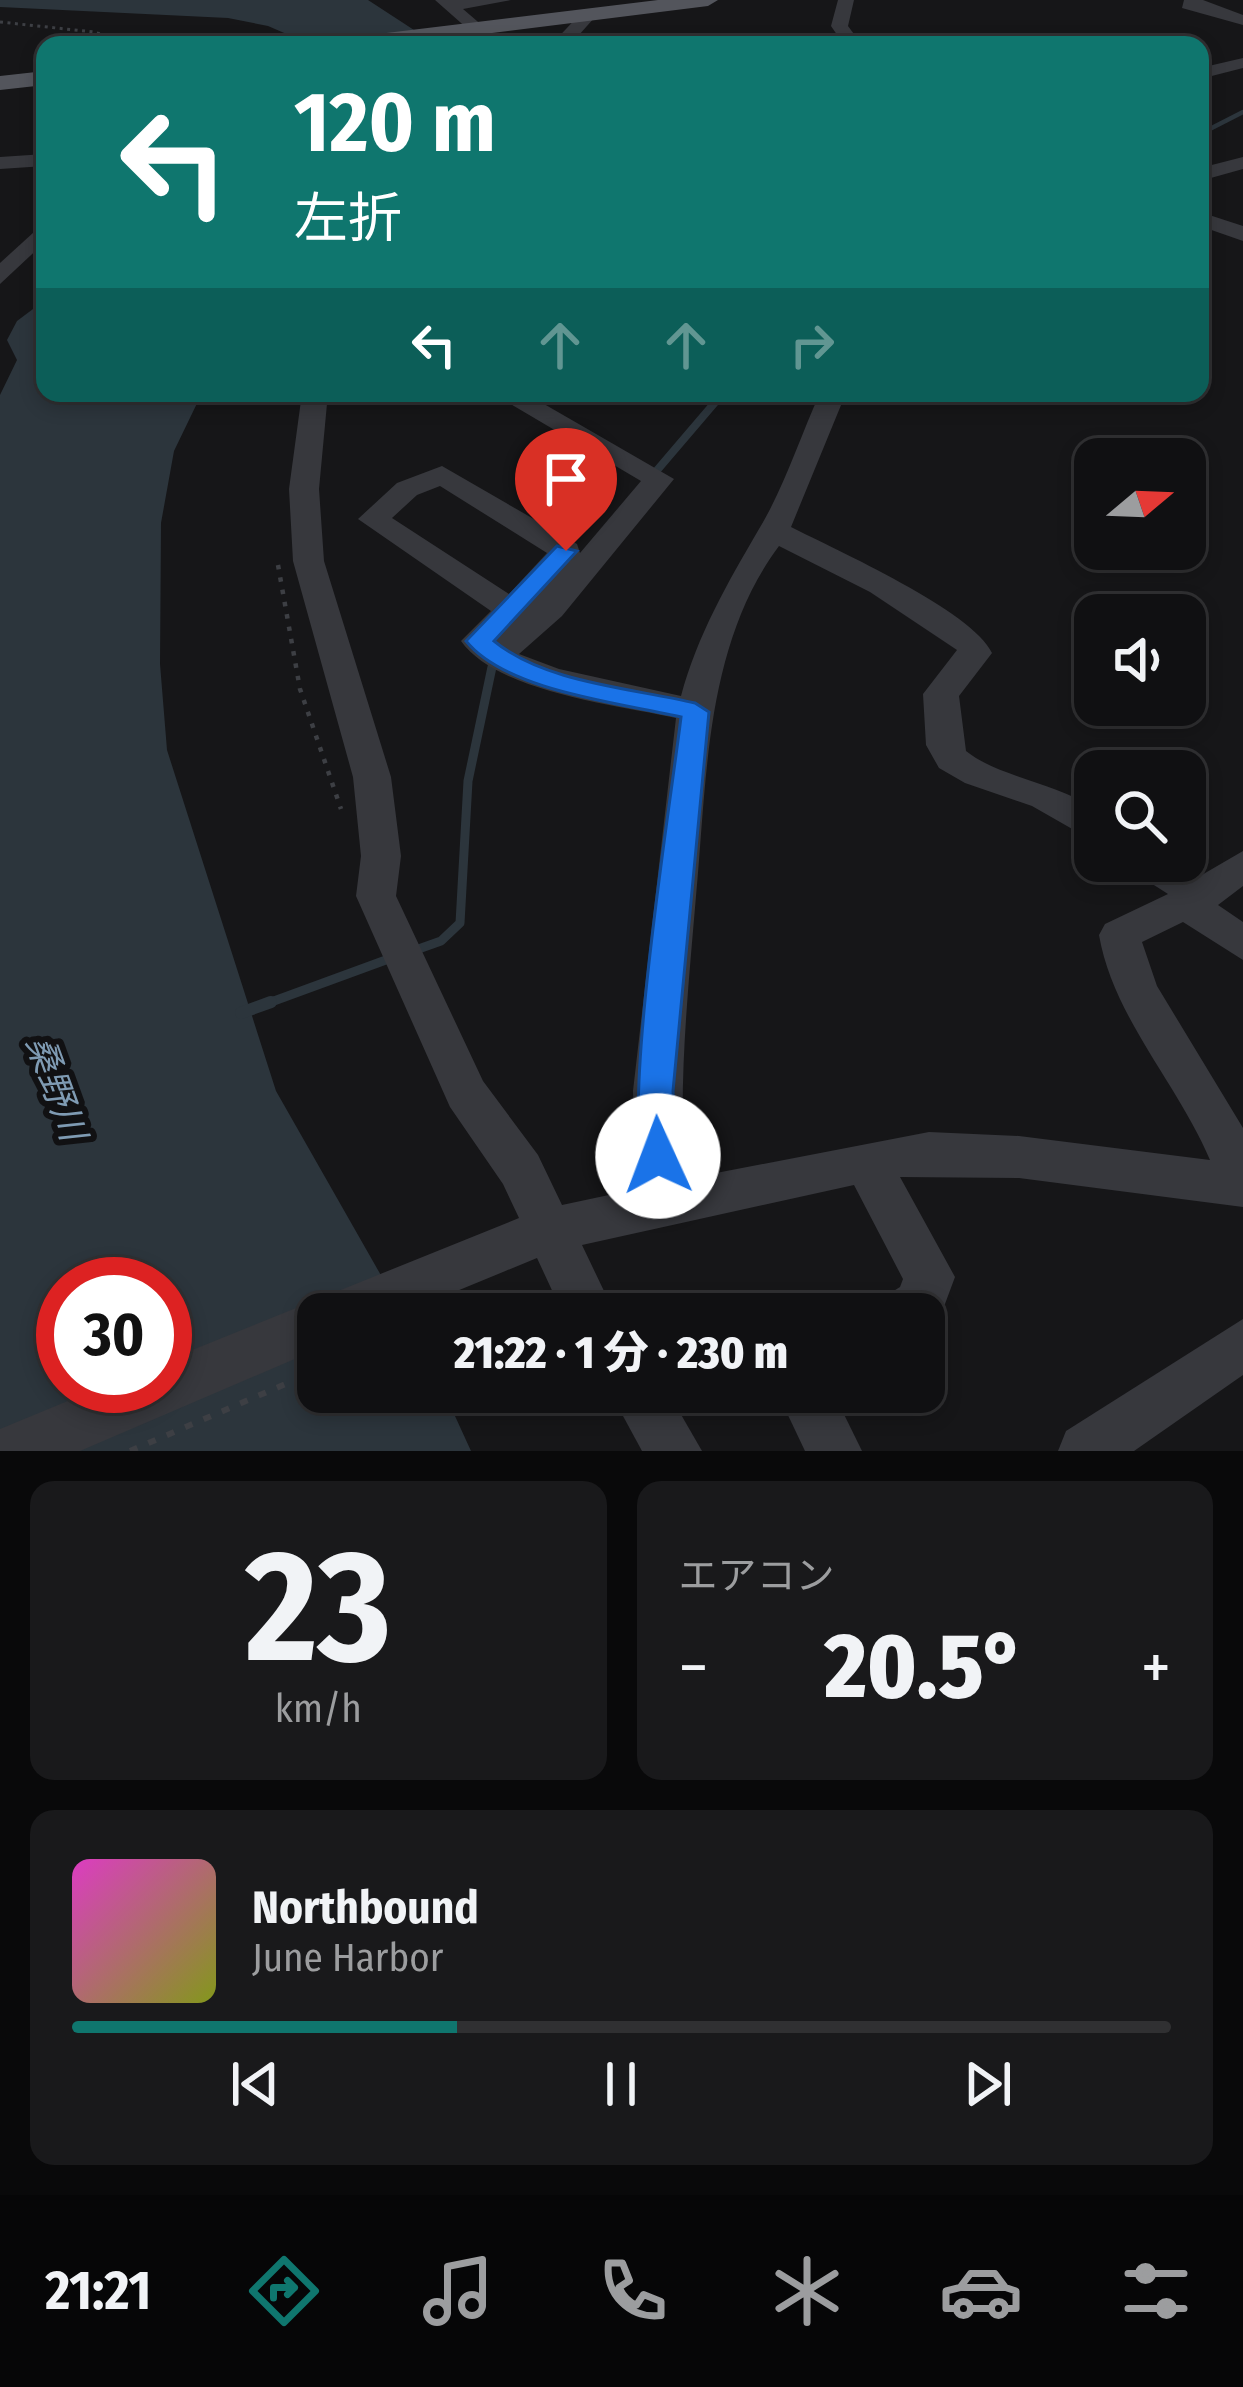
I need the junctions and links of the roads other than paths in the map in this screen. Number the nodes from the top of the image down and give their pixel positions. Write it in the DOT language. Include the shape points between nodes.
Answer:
graph roads {
  1 [pos="503,0"];
  2 [pos="708,0"];
  3 [pos="846,0"];
  4 [pos="1195,0"];
  5 [pos="447,3"];
  6 [pos="584,8"];
  7 [pos="1243,20"];
  8 [pos="480,36"];
  9 [pos="566,36"];
  10 [pos="846,36"];
  11 [pos="1243,63"];
  12 [pos="1209,72"];
  13 [pos="36,79"];
  14 [pos="0,83"];
  15 [pos="36,161"];
  16 [pos="0,163"];
  17 [pos="1243,163"];
  18 [pos="1209,172"];
  19 [pos="1209,222"];
  20 [pos="1243,234"];
  21 [pos="36,239"];
  22 [pos="0,277"];
  23 [pos="313,402"];
  24 [pos="521,402"];
  25 [pos="829,402"];
  26 [pos="774,531"];
  27 [pos="512,610"];
  28 [pos="489,650"];
  29 [pos="695,712"];
  30 [pos="1074,815"];
  31 [pos="1243,865"];
  32 [pos="1172,882"];
  33 [pos="1194,900"];
  34 [pos="1243,944"];
  35 [pos="866,1161"];
  36 [pos="1243,1183"];
  37 [pos="662,1201"];
  38 [pos="516,1256"];
  39 [pos="404,1293"];
  40 [pos="563,1293"];
  41 [pos="925,1293"];
  42 [pos="297,1332"];
  43 [pos="1243,1344"];
  44 [pos="651,1413"];
  45 [pos="815,1413"];
  46 [pos="14,1451"];
  47 [pos="674,1451"];
  48 [pos="834,1451"];
  49 [pos="1086,1451"];
  1 -- 5 [label="street"];
  2 -- 6 [label="main road"];
  3 -- 10 [label="street" via="839,26"];
  4 -- 7 [label="street" via="1188,5"];
  5 -- 8 [label="street"];
  6 -- 8 [label="main road"];
  6 -- 9 [label="street"];
  11 -- 12 [label="street"];
  13 -- 14 [label="main road"];
  15 -- 16 [label="street"];
  17 -- 18 [label="street"];
  19 -- 20 [label="street"];
  21 -- 22 [label="street"];
  23 -- 38 [label="street" via="304,519 313,585 373,775 376,896 466,1093 520,1170"];
  24 -- 28 [label="street" via="659,479 550,609"];
  25 -- 26 [label="street"];
  26 -- 29 [label="street" via="712,646"];
  26 -- 30 [label="street" via="881,585 971,644 971,664 941,694 939,719 956,766 1040,793"];
  27 -- 27 [label="street" via="393,532 373,519 407,489 442,475 566,551"];
  27 -- 28 [label="street"];
  28 -- 29 [label="street" via="550,678"];
  29 -- 37 [label="street" via="656,1091"];
  31 -- 33 [label="street"];
  32 -- 33 [label="street"];
  33 -- 34 [label="street"];
  33 -- 36 [label="street" via="1133,925 1120,935 1122,954 1200,1088"];
  35 -- 36 [label="street" via="1019,1157"];
  35 -- 37 [label="street"];
  35 -- 41 [label="street" via="929,1277"];
  37 -- 38 [label="street"];
  38 -- 39 [label="street"];
  38 -- 40 [label="street"];
  42 -- 46 [label="street"];
  43 -- 49 [label="street"];
  44 -- 47 [label="street"];
  45 -- 48 [label="street"];
}
